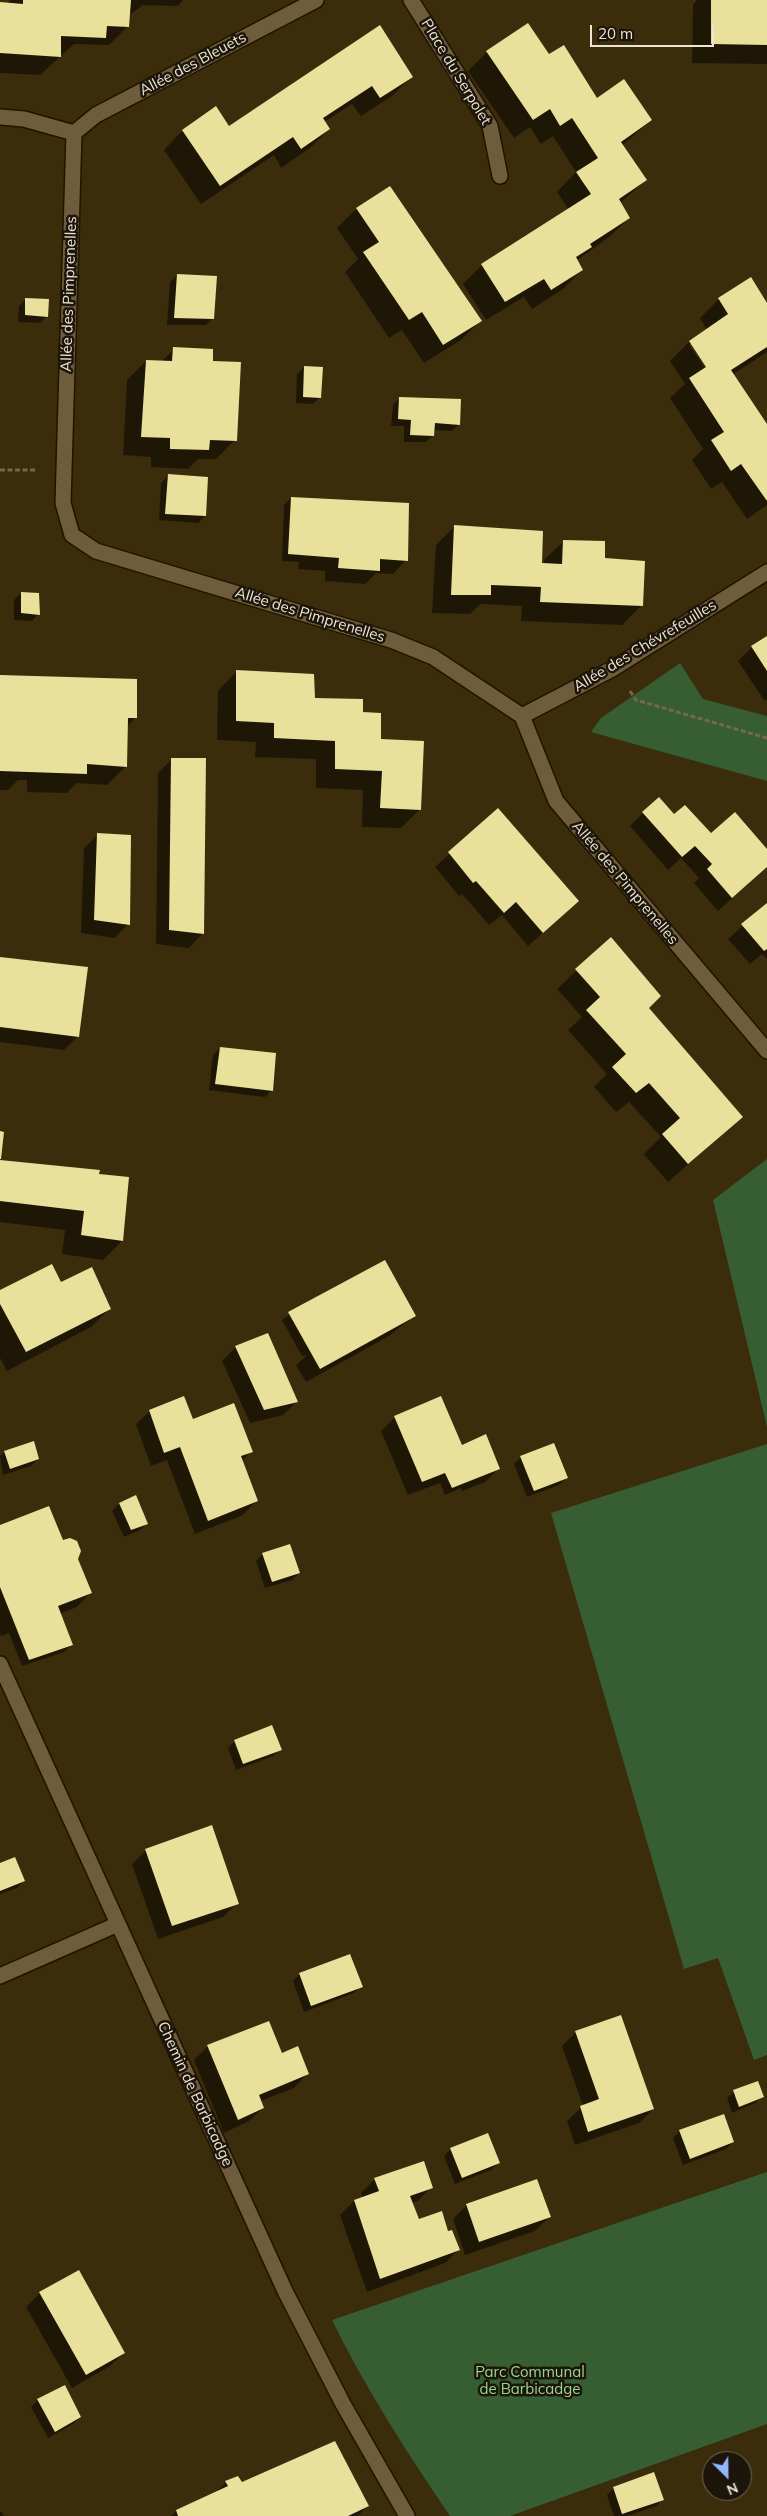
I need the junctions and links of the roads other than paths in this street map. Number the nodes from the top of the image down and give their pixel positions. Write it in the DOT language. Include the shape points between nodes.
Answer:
graph roads {
  1 [pos="316,0"];
  2 [pos="411,0"];
  3 [pos="0,117"];
  4 [pos="74,133"];
  5 [pos="500,176"];
  6 [pos="767,572"];
  7 [pos="522,716"];
  8 [pos="767,1052"];
  9 [pos="0,1664"];
  10 [pos="118,1924"];
  11 [pos="0,1976"];
  12 [pos="407,2516"];
  1 -- 4 [label="street, Allée des Bleuets" via="96,115"];
  2 -- 5 [label="street, Place du Serpolet" via="490,126"];
  3 -- 4 [label="street" via="24,119"];
  4 -- 7 [label="street, Allée des Pimprenelles" via="63,503 72,535 96,551 391,640 433,657"];
  6 -- 7 [label="street, Allée des Chévrefeuilles" via="614,668"];
  7 -- 8 [label="street, Allée des Pimprenelles" via="556,800"];
  9 -- 10 [label="street, Chemin de Barbicadge"];
  10 -- 11 [label="street"];
  10 -- 12 [label="street, Chemin de Barbicadge" via="284,2291"];
}
